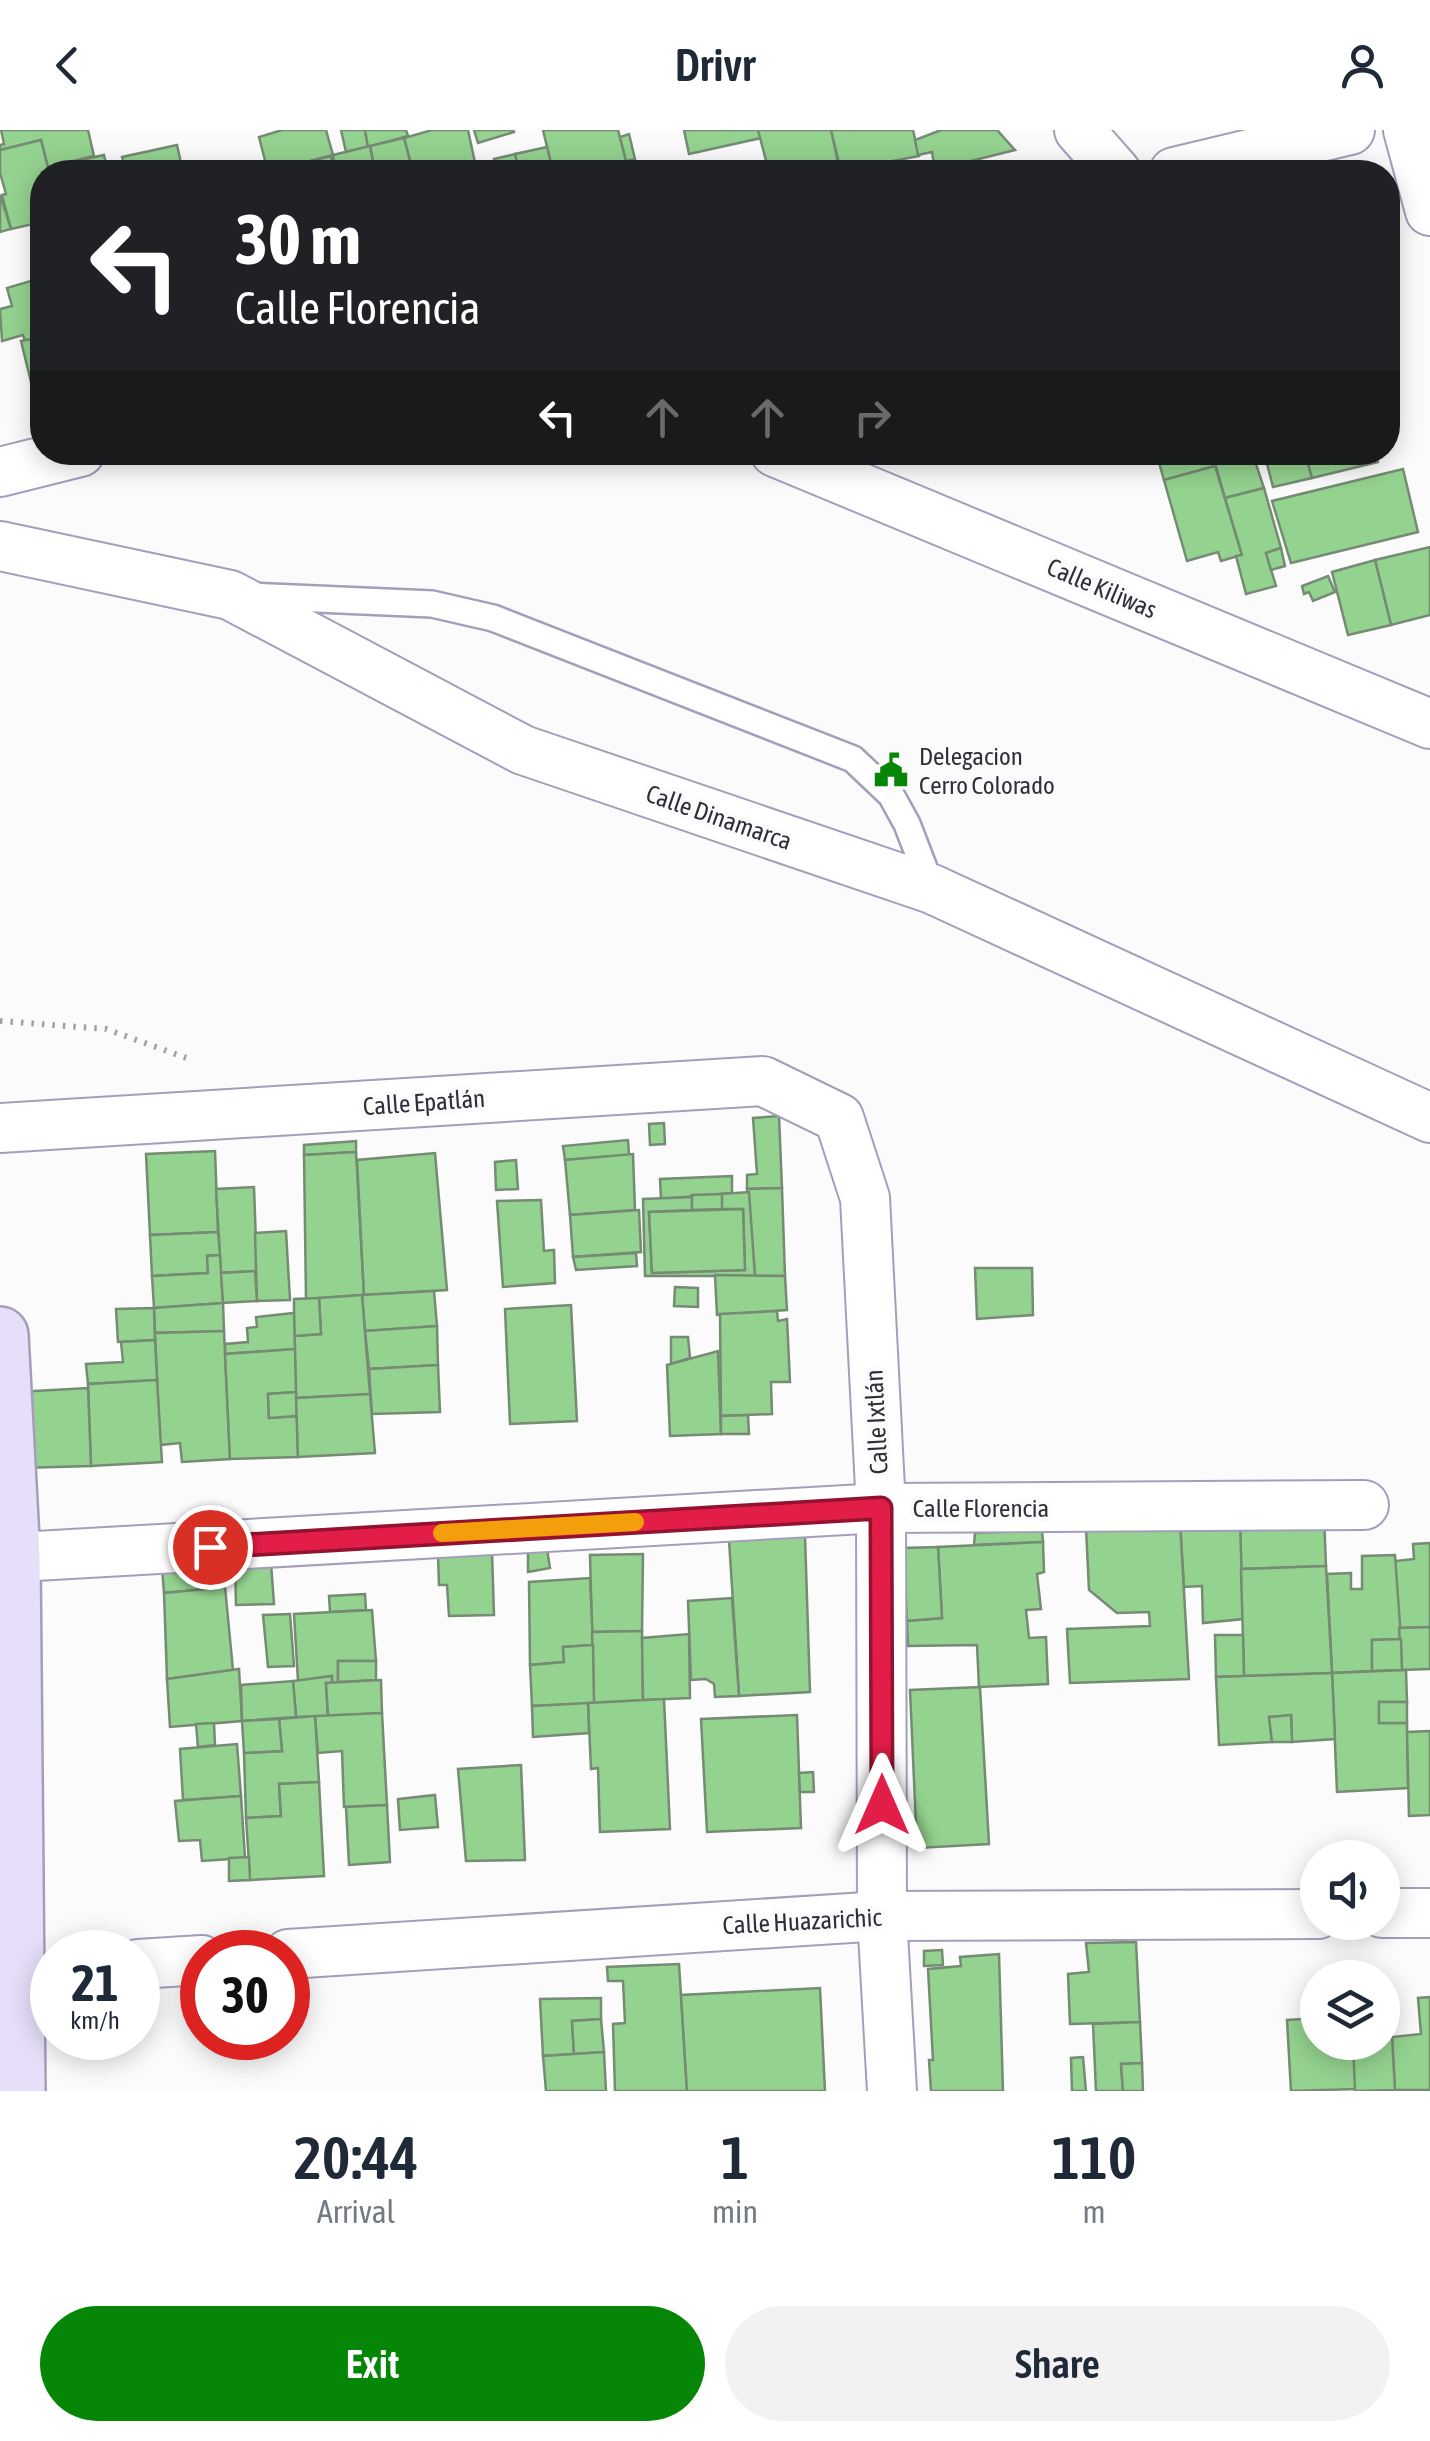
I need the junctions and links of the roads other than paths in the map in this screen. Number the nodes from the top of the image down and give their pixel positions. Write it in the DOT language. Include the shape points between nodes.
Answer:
graph roads {
  1 [pos="1079,130"];
  2 [pos="1350,130"];
  3 [pos="1408,130"];
  4 [pos="1105,160"];
  5 [pos="1224,160"];
  6 [pos="1430,211"];
  7 [pos="30,464"];
  8 [pos="806,465"];
  9 [pos="0,472"];
  10 [pos="0,546"];
  11 [pos="230,595"];
  12 [pos="1430,724"];
  13 [pos="932,890"];
  14 [pos="839,1118"];
  15 [pos="1430,1118"];
  16 [pos="0,1128"];
  17 [pos="0,1334"];
  18 [pos="1364,1505"];
  19 [pos="881,1508"];
  20 [pos="6,1558"];
  21 [pos="1400,1913"];
  22 [pos="1430,1913"];
  23 [pos="1300,1914"];
  24 [pos="882,1916"];
  25 [pos="310,1953"];
  26 [pos="23,1971"];
  27 [pos="17,2091"];
  28 [pos="892,2091"];
  1 -- 4 [label="street"];
  2 -- 5 [label="street"];
  3 -- 6 [label="street"];
  7 -- 9 [label="street"];
  8 -- 12 [label="street, Calle Kiliwas"];
  10 -- 11 [label="street, Calle Dinamarca"];
  11 -- 13 [label="street, Calle Dinamarca" via="523,750"];
  11 -- 13 [label="lane" via="432,604 493,618 853,759 892,795"];
  13 -- 15 [label="street, Calle Dinamarca"];
  14 -- 16 [label="street, Calle Epatlán" via="763,1080"];
  14 -- 19 [label="street, Calle Ixtlán" via="865,1198"];
  17 -- 20 [label="street"];
  18 -- 19 [label="street, Calle Florencia"];
  19 -- 20 [label="street, Calle Florencia"];
  19 -- 24 [label="street, Calle Ixtlán"];
  20 -- 26 [label="street"];
  21 -- 22 [label="street"];
  23 -- 24 [label="street, Calle Huazarichic"];
  24 -- 25 [label="street, Calle Huazarichic"];
  24 -- 28 [label="street, Calle Ixtlán"];
  26 -- 27 [label="street"];
}
